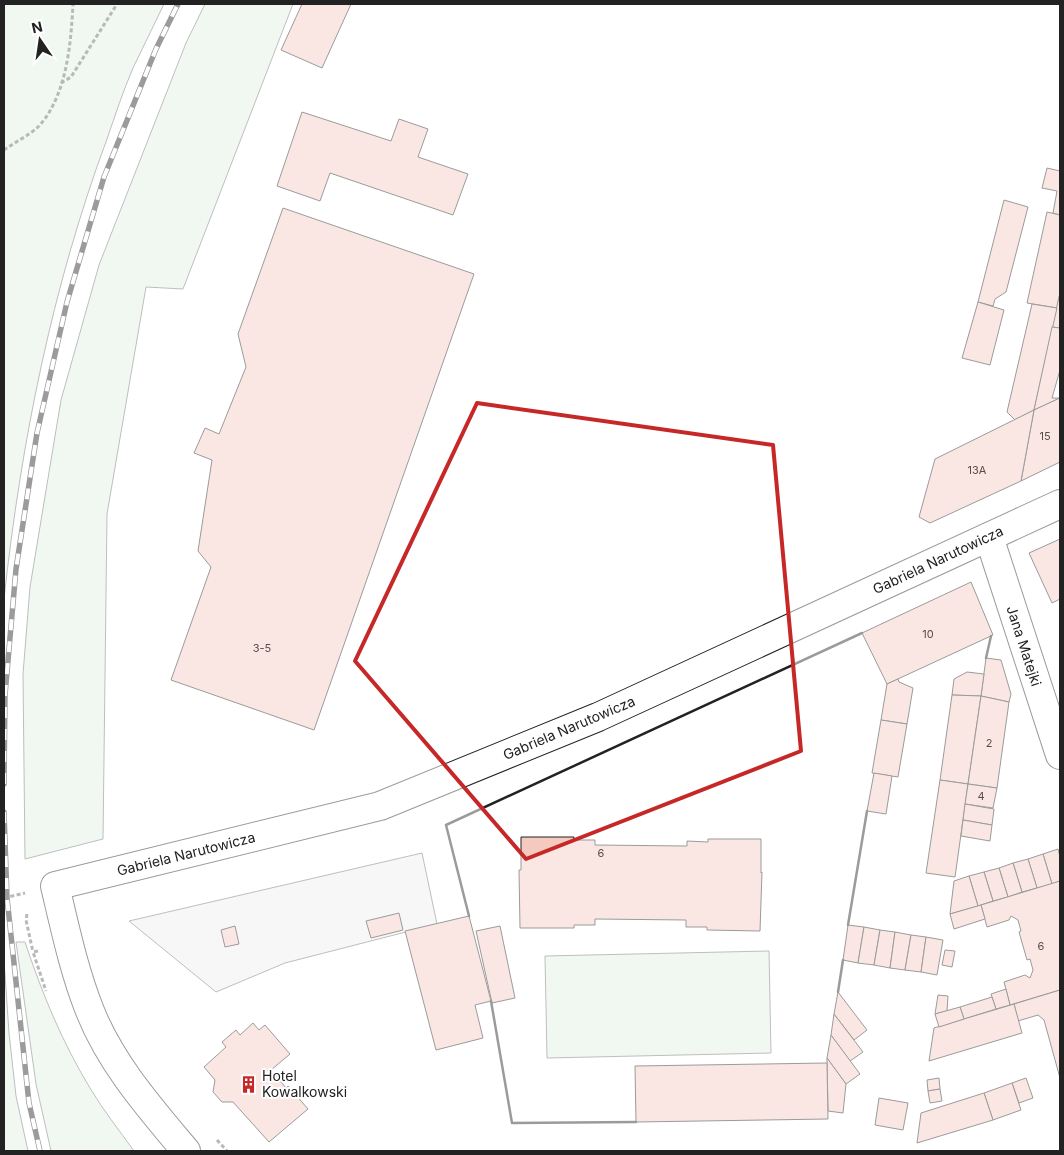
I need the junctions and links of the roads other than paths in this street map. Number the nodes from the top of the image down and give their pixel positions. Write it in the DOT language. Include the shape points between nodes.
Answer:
graph roads {
  1 [pos="1060,504"];
  2 [pos="989,537"];
  3 [pos="1060,755"];
  4 [pos="186,1151"];
  1 -- 2 [label="street, Gabriela Narutowicza"];
  2 -- 3 [label="street, Jana Matejki"];
  2 -- 4 [label="street, Gabriela Narutowicza" via="598,717 380,806 55,886 68,943 90,1011 107,1046 136,1090"];
}
